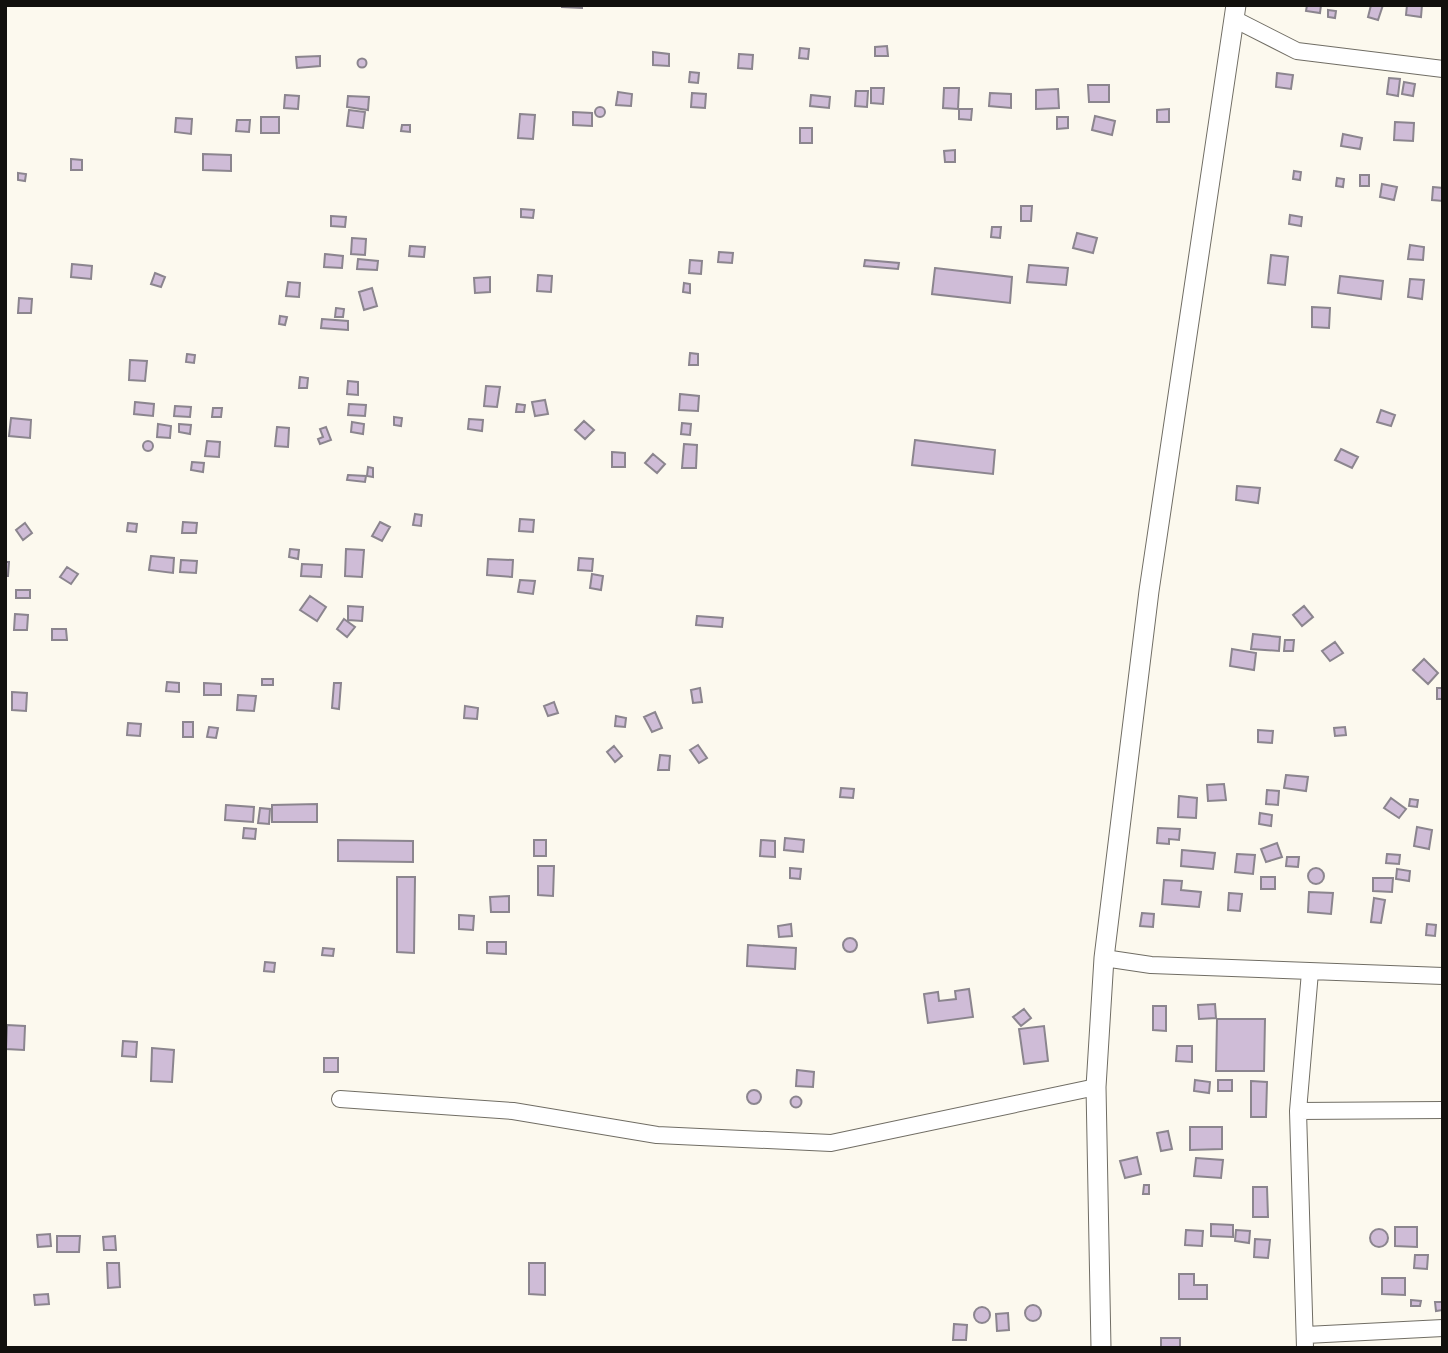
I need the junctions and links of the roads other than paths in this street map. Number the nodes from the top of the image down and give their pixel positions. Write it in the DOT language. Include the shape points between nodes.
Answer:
graph roads {
  1 [pos="1235,12"];
  2 [pos="1443,69"];
  3 [pos="1104,958"];
  4 [pos="1310,972"];
  5 [pos="1443,976"];
  6 [pos="1096,1087"];
  7 [pos="340,1099"];
  8 [pos="1443,1110"];
  9 [pos="1298,1111"];
  10 [pos="1443,1328"];
  11 [pos="1305,1341"];
  12 [pos="1101,1348"];
  1 -- 2 [label="street" via="1297,51"];
  1 -- 3 [label="street" via="1149,591"];
  3 -- 4 [label="street" via="1151,965"];
  3 -- 6 [label="street"];
  4 -- 5 [label="street"];
  4 -- 9 [label="street"];
  6 -- 7 [label="street" via="831,1143 657,1135 513,1111"];
  6 -- 12 [label="street"];
  8 -- 9 [label="street"];
  9 -- 11 [label="street"];
  10 -- 11 [label="street"];
}
